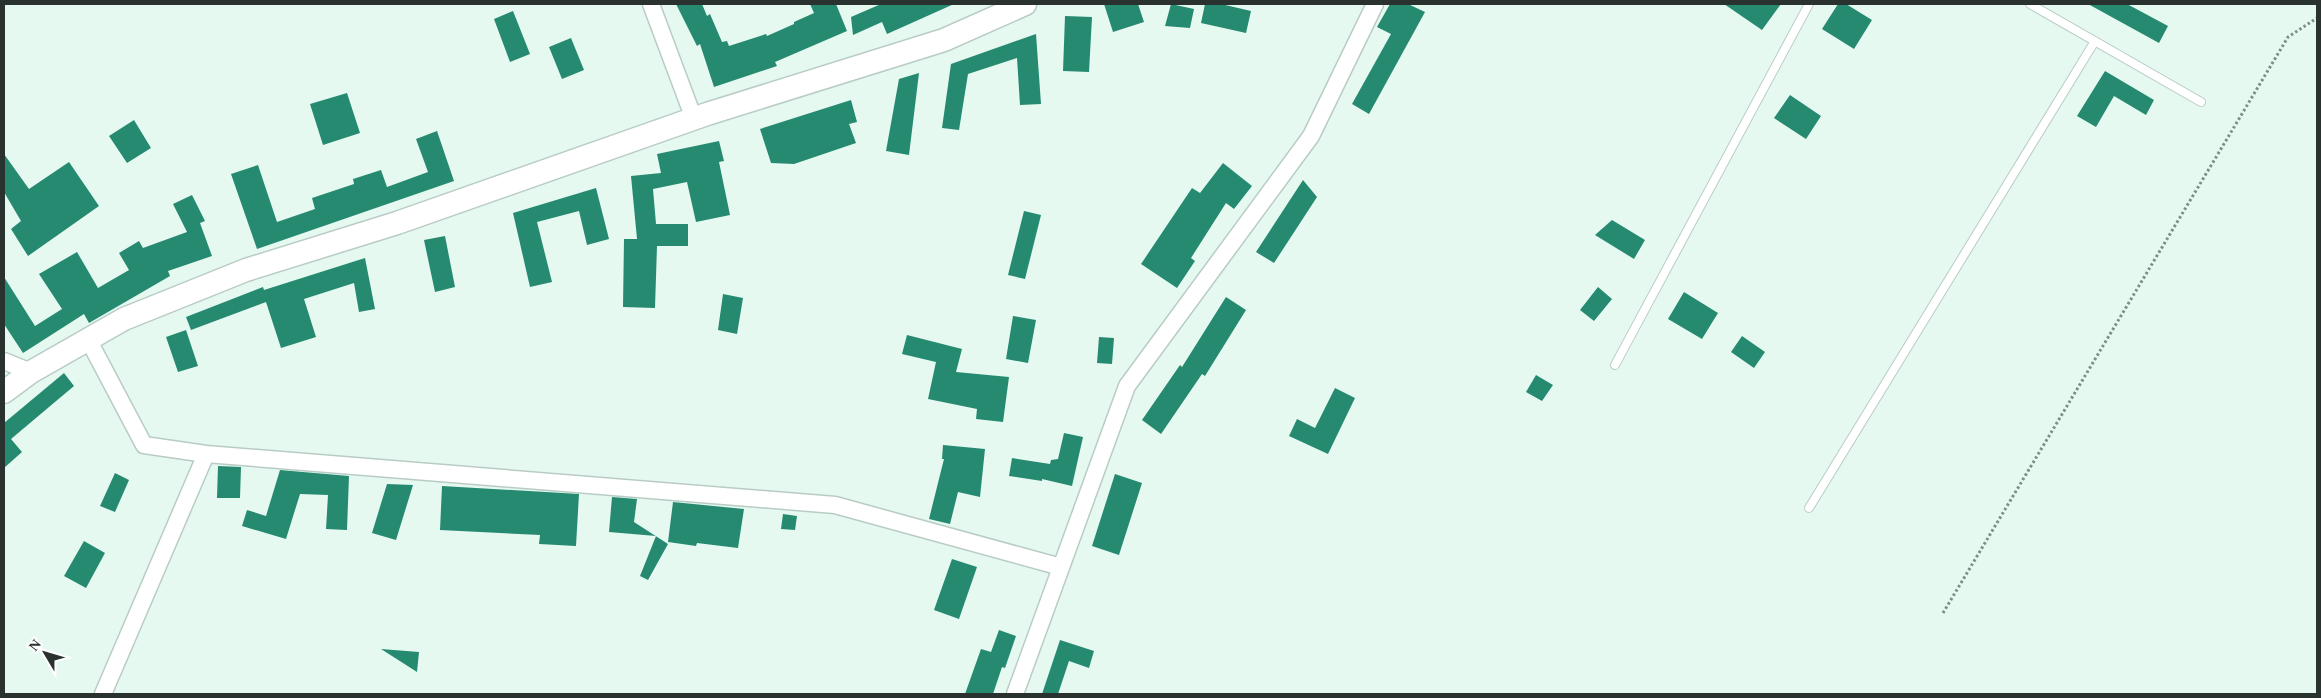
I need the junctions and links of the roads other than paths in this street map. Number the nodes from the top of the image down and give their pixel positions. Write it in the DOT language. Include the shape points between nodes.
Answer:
graph roads {
  1 [pos="651,4"];
  2 [pos="1025,4"];
  3 [pos="1375,4"];
  4 [pos="1809,4"];
  5 [pos="2030,4"];
  6 [pos="2095,41"];
  7 [pos="2200,102"];
  8 [pos="694,119"];
  9 [pos="88,340"];
  10 [pos="4,361"];
  11 [pos="1615,364"];
  12 [pos="31,372"];
  13 [pos="4,392"];
  14 [pos="206,454"];
  15 [pos="1809,508"];
  16 [pos="1061,567"];
  17 [pos="103,694"];
  18 [pos="1015,694"];
  1 -- 8 [label="street"];
  2 -- 8 [label="street" via="944,40"];
  3 -- 16 [label="street" via="1311,136 1127,386"];
  4 -- 11 [label="lane"];
  5 -- 6 [label="lane"];
  6 -- 7 [label="lane"];
  6 -- 15 [label="lane"];
  8 -- 9 [label="street" via="397,223 246,270 124,319"];
  9 -- 12 [label="street"];
  9 -- 14 [label="street" via="144,445"];
  10 -- 12 [label="street"];
  12 -- 13 [label="street"];
  14 -- 16 [label="street" via="835,505"];
  14 -- 17 [label="street"];
  16 -- 18 [label="street"];
}
